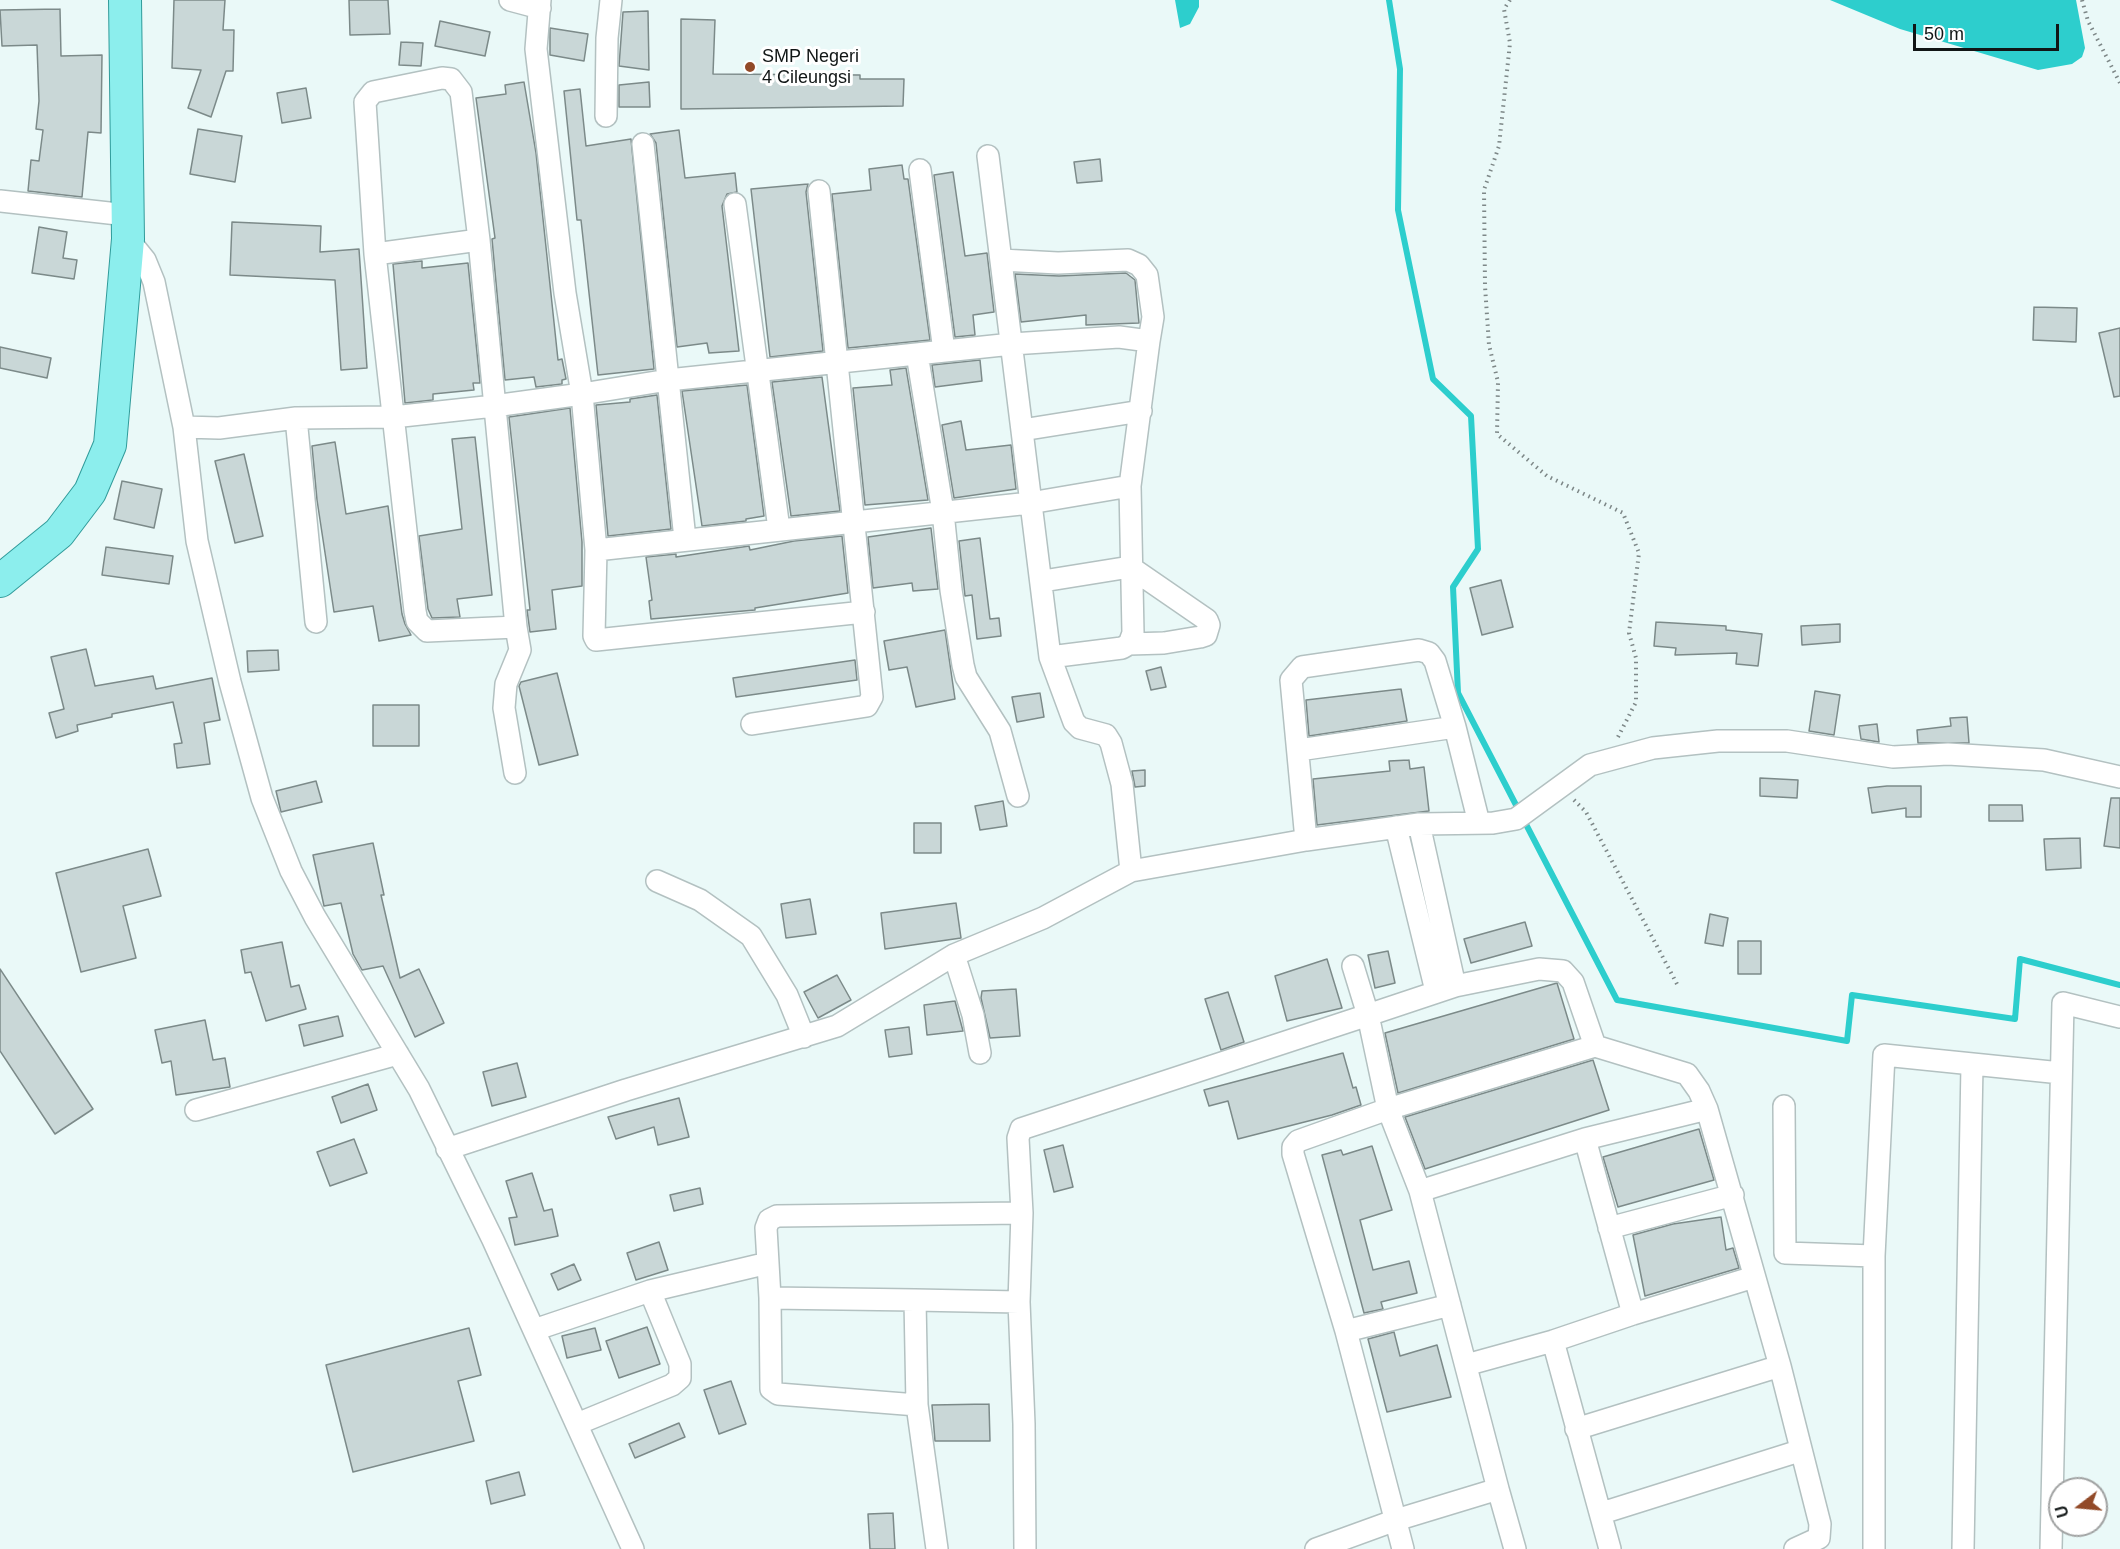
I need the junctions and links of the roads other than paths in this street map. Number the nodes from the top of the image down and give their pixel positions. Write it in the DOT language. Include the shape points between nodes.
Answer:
graph roads {
  1 [pos="125,0"];
  2 [pos="510,0"];
  3 [pos="611,0"];
  4 [pos="540,4"];
  5 [pos="606,116"];
  6 [pos="643,144"];
  7 [pos="988,156"];
  8 [pos="920,170"];
  9 [pos="819,191"];
  10 [pos="0,201"];
  11 [pos="735,204"];
  12 [pos="128,227"];
  13 [pos="479,240"];
  14 [pos="375,254"];
  15 [pos="1002,261"];
  16 [pos="1149,341"];
  17 [pos="1012,344"];
  18 [pos="944,351"];
  19 [pos="917,354"];
  20 [pos="837,362"];
  21 [pos="756,371"];
  22 [pos="668,380"];
  23 [pos="582,394"];
  24 [pos="494,406"];
  25 [pos="1141,411"];
  26 [pos="393,417"];
  27 [pos="296,418"];
  28 [pos="184,427"];
  29 [pos="1022,430"];
  30 [pos="1130,486"];
  31 [pos="1030,503"];
  32 [pos="942,512"];
  33 [pos="854,521"];
  34 [pos="779,530"];
  35 [pos="685,539"];
  36 [pos="596,550"];
  37 [pos="1130,567"];
  38 [pos="0,581"];
  39 [pos="1042,581"];
  40 [pos="864,612"];
  41 [pos="316,622"];
  42 [pos="516,627"];
  43 [pos="1130,644"];
  44 [pos="1050,657"];
  45 [pos="752,724"];
  46 [pos="1455,727"];
  47 [pos="1299,750"];
  48 [pos="515,773"];
  49 [pos="2120,777"];
  50 [pos="1018,796"];
  51 [pos="1479,823"];
  52 [pos="1419,824"];
  53 [pos="1396,827"];
  54 [pos="1306,840"];
  55 [pos="1131,871"];
  56 [pos="657,881"];
  57 [pos="954,955"];
  58 [pos="1353,966"];
  59 [pos="1446,989"];
  60 [pos="1368,1015"];
  61 [pos="2120,1017"];
  62 [pos="804,1037"];
  63 [pos="1595,1046"];
  64 [pos="980,1053"];
  65 [pos="398,1054"];
  66 [pos="1972,1065"];
  67 [pos="2061,1073"];
  68 [pos="1784,1106"];
  69 [pos="1388,1108"];
  70 [pos="1707,1109"];
  71 [pos="196,1110"];
  72 [pos="1585,1139"];
  73 [pos="447,1149"];
  74 [pos="1420,1191"];
  75 [pos="1733,1195"];
  76 [pos="1022,1214"];
  77 [pos="1609,1228"];
  78 [pos="1874,1256"];
  79 [pos="768,1263"];
  80 [pos="1754,1277"];
  81 [pos="650,1291"];
  82 [pos="770,1298"];
  83 [pos="915,1300"];
  84 [pos="1019,1302"];
  85 [pos="1450,1305"];
  86 [pos="1633,1314"];
  87 [pos="534,1330"];
  88 [pos="1346,1331"];
  89 [pos="1553,1341"];
  90 [pos="1466,1365"];
  91 [pos="1780,1366"];
  92 [pos="917,1404"];
  93 [pos="577,1424"];
  94 [pos="1576,1429"];
  95 [pos="1799,1451"];
  96 [pos="1498,1489"];
  97 [pos="1602,1513"];
  98 [pos="1396,1520"];
  99 [pos="633,1549"];
  100 [pos="937,1549"];
  101 [pos="1025,1549"];
  102 [pos="1316,1549"];
  103 [pos="1403,1549"];
  104 [pos="1515,1549"];
  105 [pos="1610,1549"];
  106 [pos="1795,1549"];
  107 [pos="1874,1549"];
  108 [pos="1963,1549"];
  109 [pos="2051,1549"];
  1 -- 12 [label="main road"];
  2 -- 4 [label="street"];
  3 -- 5 [label="street"];
  4 -- 23 [label="street" via="536,49"];
  6 -- 22 [label="street"];
  7 -- 15 [label="street"];
  8 -- 18 [label="street"];
  9 -- 20 [label="street"];
  10 -- 12 [label="street"];
  11 -- 21 [label="street"];
  12 -- 28 [label="street" via="154,282"];
  12 -- 38 [label="main road" via="110,445 90,492 59,533"];
  13 -- 14 [label="street"];
  13 -- 14 [label="street" via="461,92 451,79 442,78 373,92 365,102"];
  13 -- 24 [label="street"];
  14 -- 26 [label="street"];
  15 -- 16 [label="street" via="1128,260 1147,275 1153,317"];
  15 -- 17 [label="street"];
  16 -- 17 [label="street" via="1119,337"];
  16 -- 25 [label="street"];
  17 -- 18 [label="street"];
  17 -- 29 [label="street"];
  18 -- 19 [label="street"];
  19 -- 20 [label="street"];
  19 -- 32 [label="street"];
  20 -- 21 [label="street"];
  20 -- 33 [label="street"];
  21 -- 22 [label="street"];
  21 -- 34 [label="street"];
  22 -- 23 [label="street"];
  22 -- 35 [label="street"];
  23 -- 24 [label="street"];
  23 -- 36 [label="street"];
  24 -- 26 [label="street"];
  24 -- 42 [label="street"];
  25 -- 29 [label="street"];
  25 -- 30 [label="street"];
  26 -- 27 [label="street"];
  26 -- 42 [label="street" via="417,621 426,631"];
  27 -- 28 [label="street" via="219,428"];
  27 -- 41 [label="street"];
  28 -- 65 [label="street" via="197,541 262,798 291,871 315,917"];
  29 -- 31 [label="street"];
  30 -- 31 [label="street"];
  30 -- 37 [label="street"];
  31 -- 32 [label="street"];
  31 -- 39 [label="street"];
  32 -- 33 [label="street"];
  32 -- 50 [label="street" via="951,597 966,677 1000,731"];
  33 -- 34 [label="street"];
  33 -- 40 [label="street"];
  34 -- 35 [label="street"];
  35 -- 36 [label="street"];
  36 -- 40 [label="street" via="596,640"];
  37 -- 39 [label="street"];
  37 -- 43 [label="street"];
  37 -- 43 [label="street" via="1207,620 1209,630 1206,635 1184,640"];
  39 -- 44 [label="street"];
  40 -- 45 [label="street" via="872,698 867,706"];
  42 -- 48 [label="street" via="520,650 506,684 504,708"];
  43 -- 44 [label="street"];
  44 -- 55 [label="street" via="1074,722 1080,728 1106,735 1111,743 1122,784"];
  46 -- 47 [label="street"];
  46 -- 47 [label="street" via="1436,661 1429,653 1419,650 1302,667 1291,680"];
  46 -- 51 [label="street"];
  47 -- 54 [label="street"];
  49 -- 51 [label="street" via="2044,760 1948,754 1893,757 1787,741 1718,741 1653,748 1590,765 1516,819"];
  51 -- 52 [label="street"];
  52 -- 53 [label="street"];
  52 -- 59 [label="street"];
  53 -- 54 [label="street"];
  53 -- 59 [label="street"];
  54 -- 55 [label="street"];
  55 -- 57 [label="street" via="1043,918"];
  56 -- 62 [label="street" via="700,900 751,936 788,995"];
  57 -- 62 [label="street" via="837,1026"];
  57 -- 64 [label="street"];
  58 -- 60 [label="street"];
  59 -- 60 [label="street"];
  59 -- 63 [label="street" via="1539,969 1563,971 1573,982"];
  60 -- 69 [label="street"];
  60 -- 76 [label="street" via="1021,1129 1018,1138"];
  61 -- 67 [label="street" via="2063,1003"];
  62 -- 73 [label="street"];
  63 -- 69 [label="street"];
  63 -- 70 [label="street" via="1687,1074"];
  65 -- 71 [label="street"];
  65 -- 73 [label="street"];
  66 -- 67 [label="street"];
  66 -- 78 [label="street" via="1884,1055"];
  66 -- 108 [label="street"];
  67 -- 109 [label="street"];
  68 -- 78 [label="street" via="1785,1253"];
  69 -- 74 [label="street"];
  69 -- 88 [label="street" via="1298,1141 1293,1147"];
  70 -- 72 [label="street"];
  70 -- 75 [label="street"];
  72 -- 74 [label="street"];
  72 -- 77 [label="street"];
  73 -- 87 [label="street"];
  74 -- 85 [label="street"];
  75 -- 77 [label="street"];
  75 -- 80 [label="street"];
  76 -- 79 [label="street" via="777,1216 769,1220 766,1228"];
  76 -- 84 [label="street"];
  77 -- 86 [label="street"];
  78 -- 107 [label="street"];
  79 -- 81 [label="street"];
  79 -- 82 [label="street"];
  80 -- 86 [label="street"];
  80 -- 91 [label="street"];
  81 -- 87 [label="street"];
  81 -- 93 [label="street" via="680,1365 680,1378 672,1385"];
  82 -- 83 [label="street"];
  82 -- 92 [label="street" via="771,1389 778,1394"];
  83 -- 84 [label="street"];
  83 -- 92 [label="street"];
  84 -- 101 [label="street"];
  85 -- 88 [label="street"];
  85 -- 90 [label="street"];
  86 -- 89 [label="street"];
  87 -- 93 [label="street"];
  88 -- 98 [label="street"];
  89 -- 90 [label="street"];
  89 -- 94 [label="street"];
  90 -- 96 [label="street"];
  91 -- 94 [label="street"];
  91 -- 95 [label="street"];
  92 -- 100 [label="street"];
  93 -- 99 [label="street"];
  94 -- 97 [label="street"];
  95 -- 97 [label="street"];
  95 -- 106 [label="street" via="1820,1530 1819,1538"];
  96 -- 98 [label="street"];
  96 -- 104 [label="street"];
  97 -- 105 [label="street"];
  98 -- 102 [label="street"];
  98 -- 103 [label="street"];
}
